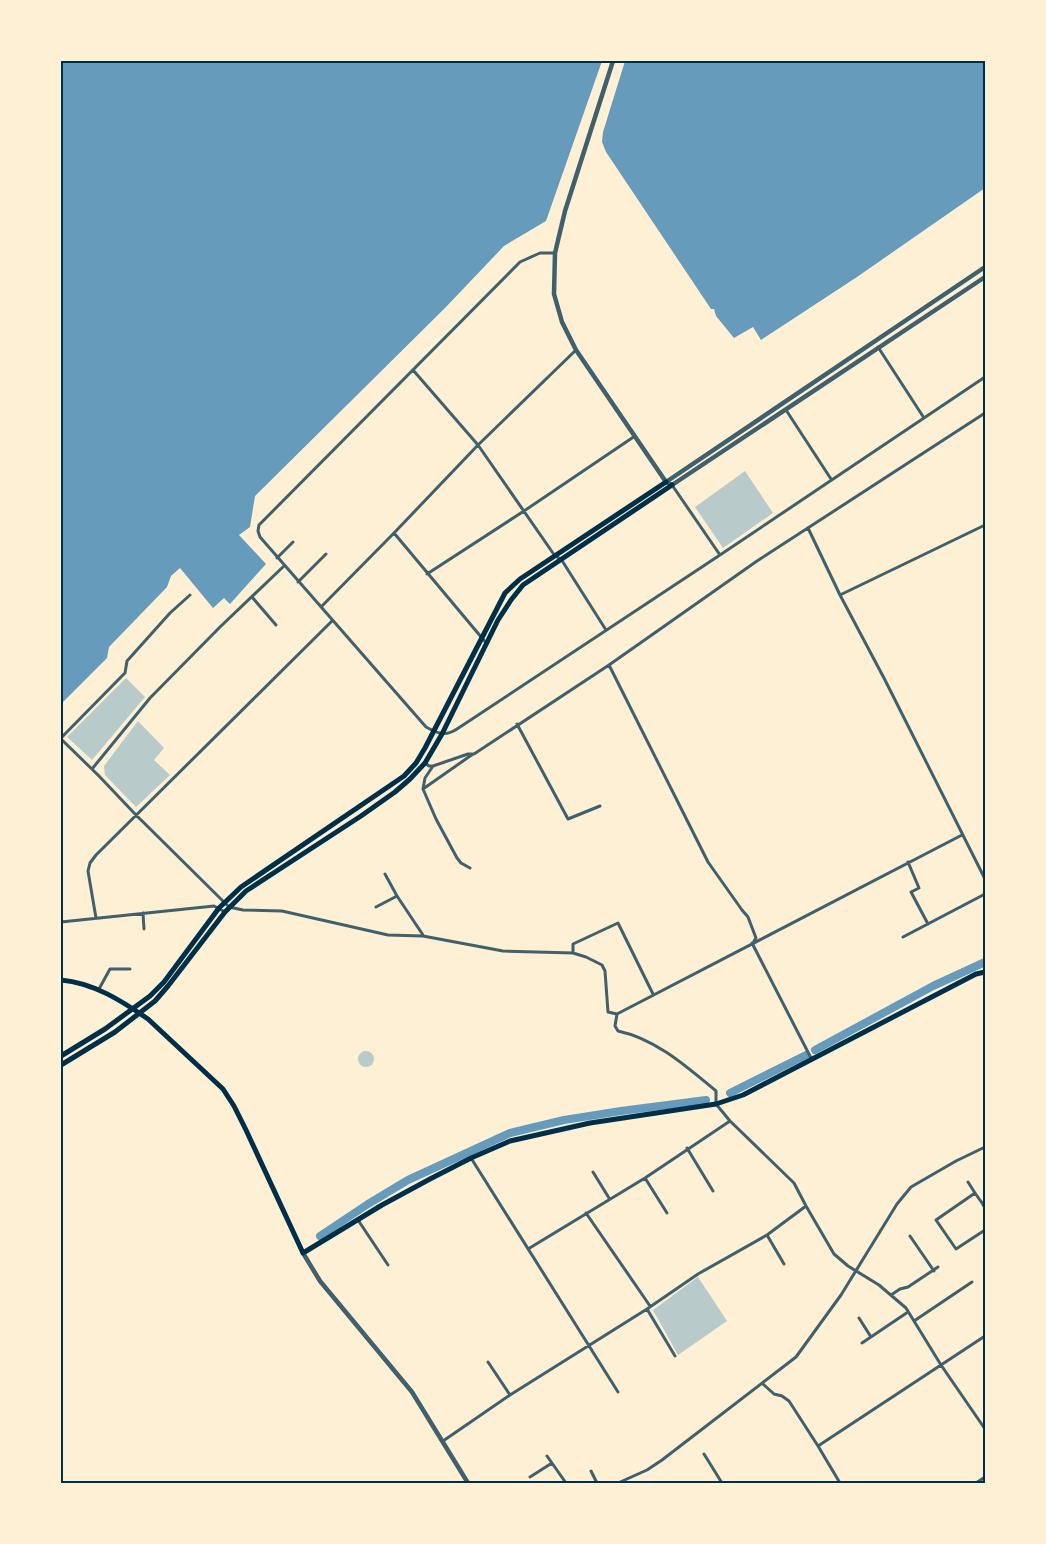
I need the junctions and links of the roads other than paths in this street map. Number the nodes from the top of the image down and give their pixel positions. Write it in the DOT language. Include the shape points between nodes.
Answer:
graph roads {
  1 [pos="613,61"];
  2 [pos="555,253"];
  3 [pos="985,267"];
  4 [pos="985,277"];
  5 [pos="878,347"];
  6 [pos="576,350"];
  7 [pos="413,370"];
  8 [pos="985,377"];
  9 [pos="786,410"];
  10 [pos="985,413"];
  11 [pos="924,418"];
  12 [pos="636,436"];
  13 [pos="478,445"];
  14 [pos="831,479"];
  15 [pos="666,482"];
  16 [pos="672,485"];
  17 [pos="524,511"];
  18 [pos="985,526"];
  19 [pos="808,528"];
  20 [pos="394,533"];
  21 [pos="293,542"];
  22 [pos="326,554"];
  23 [pos="720,555"];
  24 [pos="555,556"];
  25 [pos="278,558"];
  26 [pos="561,559"];
  27 [pos="284,566"];
  28 [pos="427,574"];
  29 [pos="298,582"];
  30 [pos="190,595"];
  31 [pos="840,595"];
  32 [pos="252,597"];
  33 [pos="321,606"];
  34 [pos="332,621"];
  35 [pos="276,625"];
  36 [pos="606,630"];
  37 [pos="482,638"];
  38 [pos="487,644"];
  39 [pos="609,665"];
  40 [pos="518,724"];
  41 [pos="434,732"];
  42 [pos="442,734"];
  43 [pos="61,739"];
  44 [pos="474,754"];
  45 [pos="425,763"];
  46 [pos="434,766"];
  47 [pos="92,769"];
  48 [pos="423,789"];
  49 [pos="600,806"];
  50 [pos="136,815"];
  51 [pos="962,835"];
  52 [pos="908,862"];
  53 [pos="470,868"];
  54 [pos="385,874"];
  55 [pos="985,880"];
  56 [pos="985,894"];
  57 [pos="397,896"];
  58 [pos="227,905"];
  59 [pos="376,906"];
  60 [pos="222,910"];
  61 [pos="143,913"];
  62 [pos="96,918"];
  63 [pos="61,922"];
  64 [pos="928,924"];
  65 [pos="144,929"];
  66 [pos="423,936"];
  67 [pos="903,937"];
  68 [pos="752,943"];
  69 [pos="573,953"];
  70 [pos="130,969"];
  71 [pos="985,972"];
  72 [pos="61,980"];
  73 [pos="99,989"];
  74 [pos="653,994"];
  75 [pos="133,1009"];
  76 [pos="139,1013"];
  77 [pos="617,1014"];
  78 [pos="61,1056"];
  79 [pos="811,1058"];
  80 [pos="61,1065"];
  81 [pos="716,1104"];
  82 [pos="730,1121"];
  83 [pos="985,1147"];
  84 [pos="687,1148"];
  85 [pos="471,1158"];
  86 [pos="593,1172"];
  87 [pos="645,1178"];
  88 [pos="968,1182"];
  89 [pos="713,1191"];
  90 [pos="975,1193"];
  91 [pos="609,1198"];
  92 [pos="983,1202"];
  93 [pos="806,1206"];
  94 [pos="985,1208"];
  95 [pos="586,1213"];
  96 [pos="667,1213"];
  97 [pos="358,1220"];
  98 [pos="985,1230"];
  99 [pos="767,1235"];
  100 [pos="910,1236"];
  101 [pos="528,1249"];
  102 [pos="304,1253"];
  103 [pos="784,1264"];
  104 [pos="388,1265"];
  105 [pos="938,1268"];
  106 [pos="856,1270"];
  107 [pos="934,1270"];
  108 [pos="972,1282"];
  109 [pos="891,1295"];
  110 [pos="650,1306"];
  111 [pos="647,1309"];
  112 [pos="908,1312"];
  113 [pos="859,1318"];
  114 [pos="914,1322"];
  115 [pos="985,1336"];
  116 [pos="871,1337"];
  117 [pos="862,1343"];
  118 [pos="588,1346"];
  119 [pos="675,1356"];
  120 [pos="488,1362"];
  121 [pos="942,1365"];
  122 [pos="763,1384"];
  123 [pos="618,1392"];
  124 [pos="510,1395"];
  125 [pos="985,1429"];
  126 [pos="443,1442"];
  127 [pos="818,1446"];
  128 [pos="704,1454"];
  129 [pos="547,1456"];
  130 [pos="552,1463"];
  131 [pos="591,1471"];
  132 [pos="530,1477"];
  133 [pos="985,1477"];
  134 [pos="468,1483"];
  135 [pos="566,1483"];
  136 [pos="597,1483"];
  137 [pos="618,1483"];
  138 [pos="722,1483"];
  139 [pos="840,1483"];
  140 [pos="976,1483"];
  1 -- 2 [label="street" via="565,211"];
  2 -- 6 [label="street" via="554,294 562,322"];
  2 -- 7 [label="street" via="540,253 520,262"];
  3 -- 15 [label="street"];
  4 -- 5 [label="street"];
  5 -- 9 [label="street"];
  5 -- 11 [label="street"];
  6 -- 12 [label="street"];
  6 -- 13 [label="street"];
  7 -- 13 [label="street"];
  7 -- 25 [label="street" via="259,525 260,537"];
  8 -- 11 [label="street"];
  9 -- 14 [label="street"];
  9 -- 16 [label="street"];
  10 -- 19 [label="street"];
  11 -- 14 [label="street"];
  12 -- 15 [label="street"];
  12 -- 17 [label="street"];
  13 -- 17 [label="street"];
  13 -- 20 [label="street"];
  14 -- 23 [label="street"];
  15 -- 16 [label="street"];
  15 -- 24 [label="main road"];
  16 -- 23 [label="street"];
  16 -- 26 [label="main road"];
  17 -- 24 [label="street"];
  17 -- 28 [label="street"];
  18 -- 31 [label="street"];
  19 -- 31 [label="street"];
  19 -- 39 [label="street"];
  20 -- 28 [label="street"];
  20 -- 33 [label="street"];
  21 -- 25 [label="street"];
  22 -- 29 [label="street"];
  23 -- 36 [label="street"];
  24 -- 26 [label="street"];
  24 -- 37 [label="main road" via="505,593"];
  25 -- 27 [label="street"];
  26 -- 36 [label="street"];
  26 -- 38 [label="main road" via="523,585 498,620"];
  27 -- 29 [label="street"];
  27 -- 32 [label="street"];
  28 -- 37 [label="street"];
  29 -- 33 [label="street"];
  30 -- 43 [label="street" via="126,661 124,674"];
  31 -- 51 [label="street"];
  32 -- 35 [label="street"];
  32 -- 47 [label="street" via="150,698"];
  33 -- 34 [label="street"];
  34 -- 41 [label="street" via="426,727"];
  34 -- 50 [label="street"];
  36 -- 42 [label="street" via="457,730"];
  37 -- 38 [label="street"];
  37 -- 41 [label="main road"];
  38 -- 42 [label="main road"];
  39 -- 40 [label="street"];
  39 -- 68 [label="street" via="708,862 748,917 756,938"];
  40 -- 44 [label="street"];
  40 -- 49 [label="street" via="568,819"];
  41 -- 42 [label="street"];
  41 -- 58 [label="main road" via="416,763 404,776 241,886"];
  42 -- 45 [label="main road"];
  43 -- 47 [label="street"];
  44 -- 46 [label="street"];
  44 -- 48 [label="street"];
  45 -- 46 [label="street"];
  45 -- 58 [label="main road" via="395,792"];
  46 -- 48 [label="street" via="425,778"];
  47 -- 50 [label="street"];
  48 -- 53 [label="street" via="457,858"];
  50 -- 58 [label="street"];
  50 -- 62 [label="street" via="90,863 88,871"];
  51 -- 52 [label="street"];
  51 -- 55 [label="street"];
  52 -- 64 [label="street" via="919,888 911,892"];
  52 -- 68 [label="street"];
  54 -- 57 [label="street"];
  56 -- 64 [label="street"];
  57 -- 59 [label="street"];
  57 -- 66 [label="street"];
  58 -- 60 [label="main road"];
  58 -- 66 [label="street" via="243,910 282,911 388,935"];
  60 -- 61 [label="street" via="214,906"];
  60 -- 75 [label="main road" via="164,982"];
  60 -- 76 [label="main road" via="168,986"];
  61 -- 62 [label="street"];
  61 -- 65 [label="street"];
  62 -- 63 [label="street"];
  64 -- 67 [label="street"];
  66 -- 69 [label="street" via="504,951"];
  68 -- 74 [label="street"];
  68 -- 79 [label="street"];
  69 -- 74 [label="street" via="573,944 618,923"];
  69 -- 77 [label="street" via="602,965 608,1012"];
  70 -- 73 [label="street" via="110,969"];
  71 -- 79 [label="main road"];
  72 -- 73 [label="main road"];
  73 -- 75 [label="main road"];
  74 -- 77 [label="street"];
  75 -- 76 [label="main road"];
  75 -- 78 [label="main road"];
  76 -- 80 [label="main road"];
  76 -- 102 [label="main road" via="223,1089"];
  77 -- 81 [label="street" via="615,1026 618,1031 630,1033 681,1062 716,1091"];
  79 -- 81 [label="main road" via="743,1095"];
  81 -- 82 [label="street"];
  81 -- 85 [label="main road" via="590,1123 510,1141"];
  82 -- 84 [label="street"];
  82 -- 93 [label="street" via="794,1183"];
  83 -- 106 [label="street" via="911,1187"];
  84 -- 87 [label="street"];
  84 -- 89 [label="street"];
  85 -- 97 [label="main road"];
  85 -- 101 [label="street"];
  86 -- 91 [label="street"];
  87 -- 91 [label="street"];
  87 -- 96 [label="street"];
  88 -- 90 [label="street"];
  90 -- 92 [label="street"];
  90 -- 98 [label="street" via="936,1220 956,1250"];
  91 -- 95 [label="street"];
  92 -- 94 [label="street"];
  93 -- 99 [label="street"];
  93 -- 106 [label="street" via="834,1254"];
  95 -- 101 [label="street"];
  95 -- 110 [label="street"];
  97 -- 102 [label="main road"];
  97 -- 104 [label="street"];
  99 -- 103 [label="street"];
  99 -- 110 [label="street"];
  100 -- 107 [label="street"];
  101 -- 118 [label="street"];
  102 -- 126 [label="street" via="320,1281 412,1392"];
  105 -- 107 [label="street"];
  106 -- 109 [label="street"];
  106 -- 122 [label="street" via="796,1357"];
  107 -- 109 [label="street"];
  108 -- 114 [label="street"];
  109 -- 112 [label="street"];
  110 -- 111 [label="street"];
  111 -- 118 [label="street"];
  111 -- 119 [label="street"];
  112 -- 114 [label="street"];
  112 -- 116 [label="street"];
  113 -- 116 [label="street"];
  114 -- 121 [label="street"];
  115 -- 121 [label="street"];
  116 -- 117 [label="street"];
  118 -- 123 [label="street"];
  118 -- 124 [label="street"];
  120 -- 124 [label="street"];
  121 -- 125 [label="street"];
  121 -- 127 [label="street"];
  122 -- 127 [label="street" via="789,1401"];
  122 -- 137 [label="street" via="662,1460"];
  124 -- 126 [label="street"];
  126 -- 134 [label="street"];
  127 -- 139 [label="street"];
  128 -- 138 [label="street"];
  129 -- 130 [label="street"];
  130 -- 132 [label="street"];
  130 -- 135 [label="street"];
  131 -- 136 [label="street"];
  133 -- 140 [label="street"];
}
